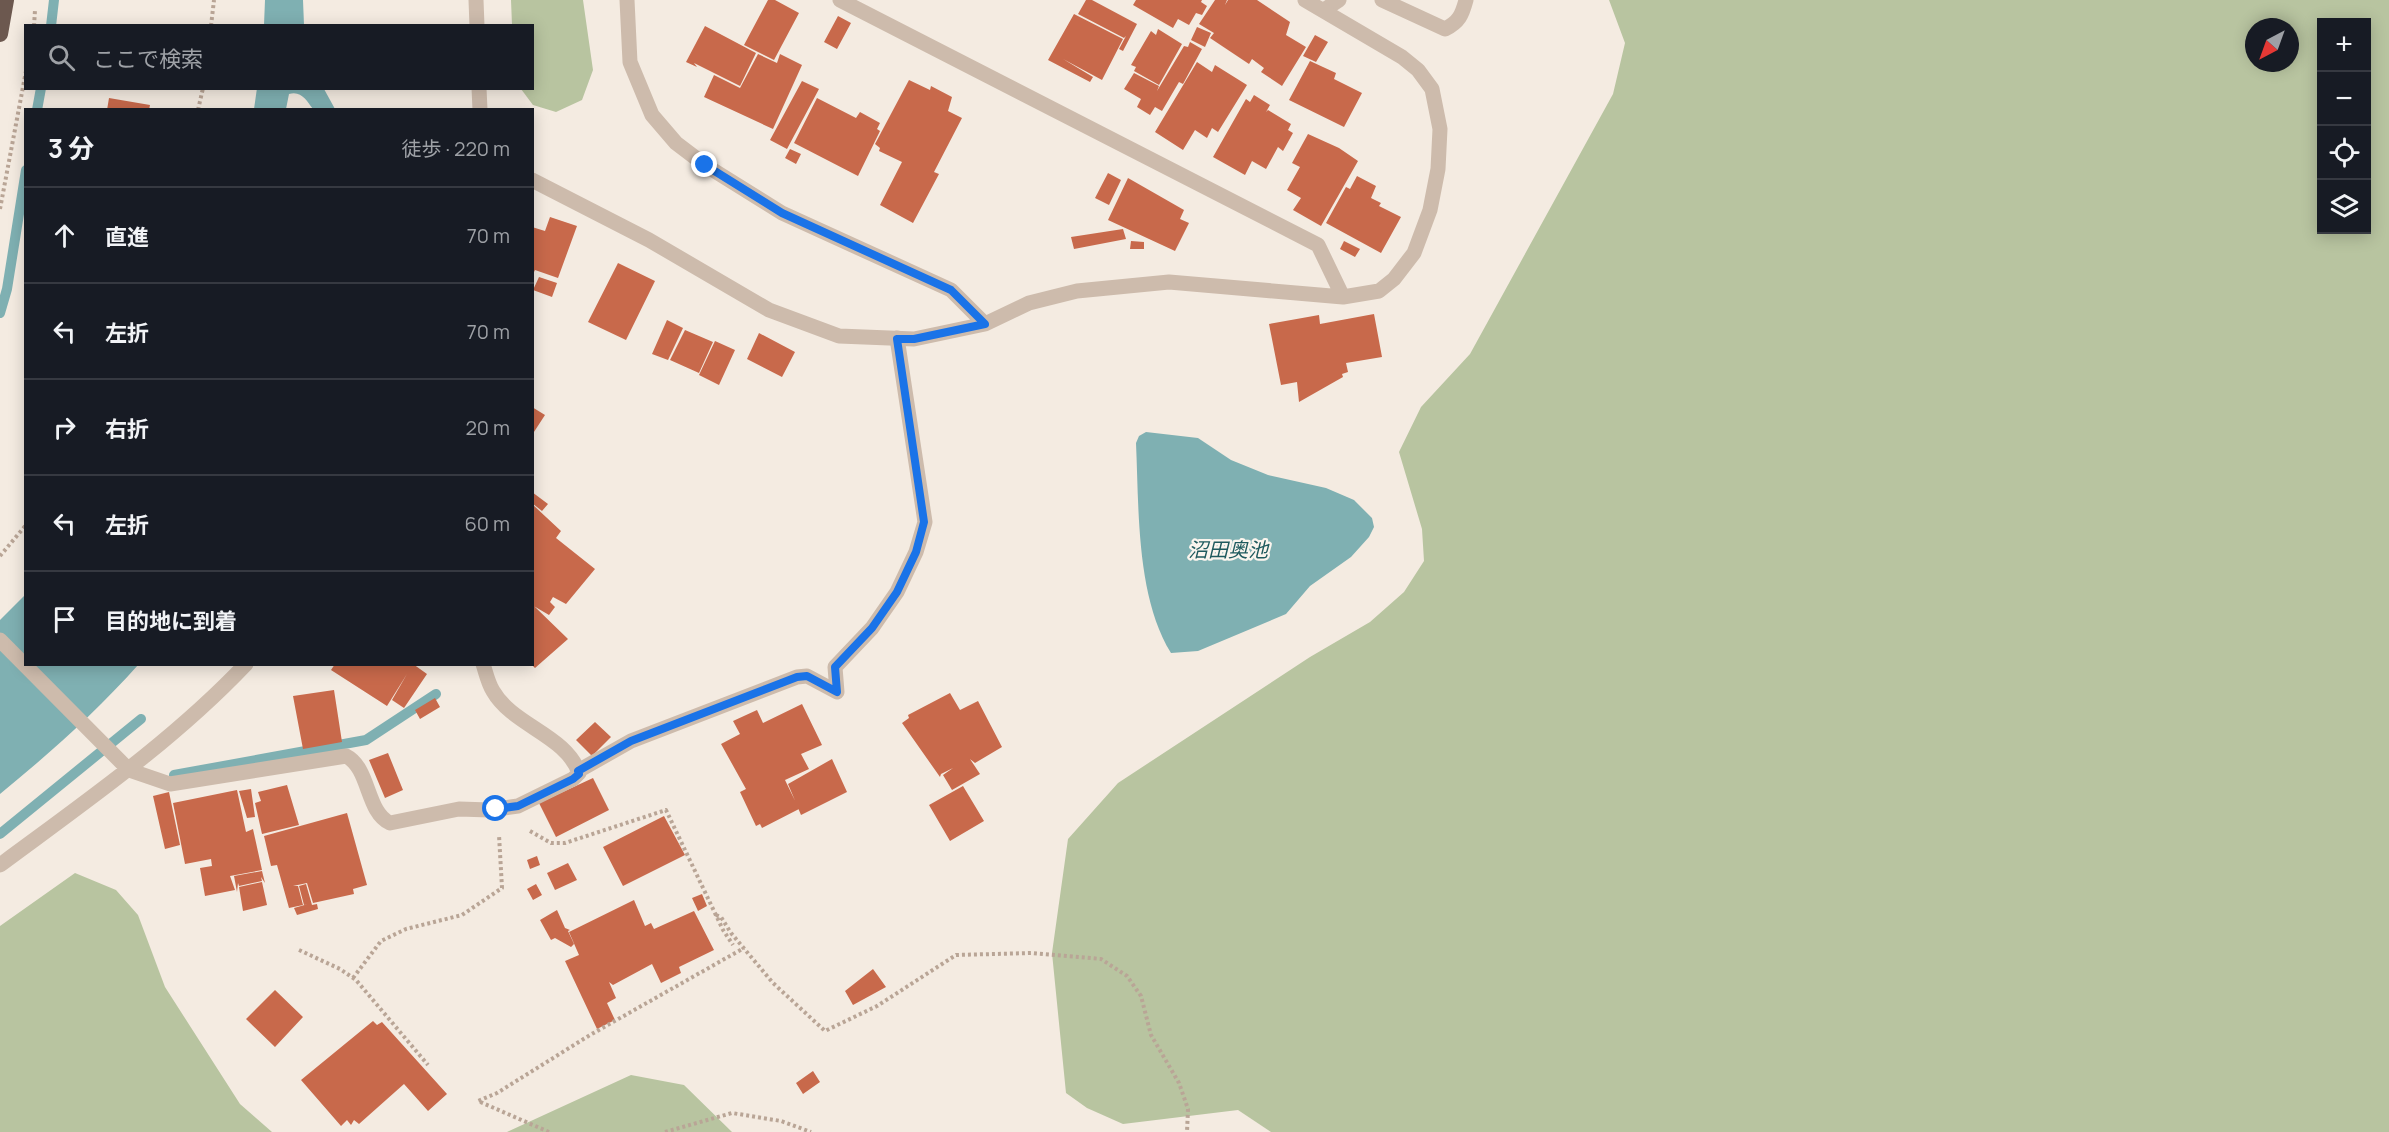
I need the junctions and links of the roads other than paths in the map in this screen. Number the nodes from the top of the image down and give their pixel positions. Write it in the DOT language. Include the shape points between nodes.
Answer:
graph roads {
  1 [pos="6,0"];
  2 [pos="476,0"];
  3 [pos="627,0"];
  4 [pos="840,0"];
  5 [pos="1305,0"];
  6 [pos="1339,0"];
  7 [pos="1382,0"];
  8 [pos="1466,0"];
  9 [pos="1324,10"];
  10 [pos="477,24"];
  11 [pos="0,34"];
  12 [pos="479,90"];
  13 [pos="480,108"];
  14 [pos="534,181"];
  15 [pos="1343,297"];
  16 [pos="985,324"];
  17 [pos="897,339"];
  18 [pos="0,640"];
  19 [pos="24,664"];
  20 [pos="26,666"];
  21 [pos="244,666"];
  22 [pos="484,666"];
  23 [pos="129,770"];
  24 [pos="578,771"];
  25 [pos="0,865"];
  1 -- 11 [label="highway"];
  2 -- 10 [label="street"];
  3 -- 16 [label="street" via="630,62 652,115 676,143 782,213 951,290"];
  4 -- 15 [label="street" via="1318,245"];
  5 -- 9 [label="street"];
  6 -- 9 [label="street"];
  7 -- 8 [label="street" via="1445,29 1456,24"];
  9 -- 15 [label="street" via="1418,70 1432,89 1440,129 1430,210 1414,253 1394,279 1378,291"];
  12 -- 13 [label="street"];
  14 -- 17 [label="street" via="649,240 769,310 839,336"];
  15 -- 16 [label="street" via="1169,282 1077,291 1029,303"];
  16 -- 17 [label="street"];
  17 -- 24 [label="street" via="924,522 916,552 897,592 872,628 835,667 837,692 807,676 797,677 631,741"];
  18 -- 19 [label="street"];
  20 -- 23 [label="street"];
  21 -- 23 [label="street" via="196,714"];
  22 -- 24 [label="street" via="492,690 504,705 569,754"];
  23 -- 24 [label="street" via="170,784 346,756 356,765 378,812 390,823 459,809 518,806 573,779"];
  23 -- 25 [label="street"];
}
